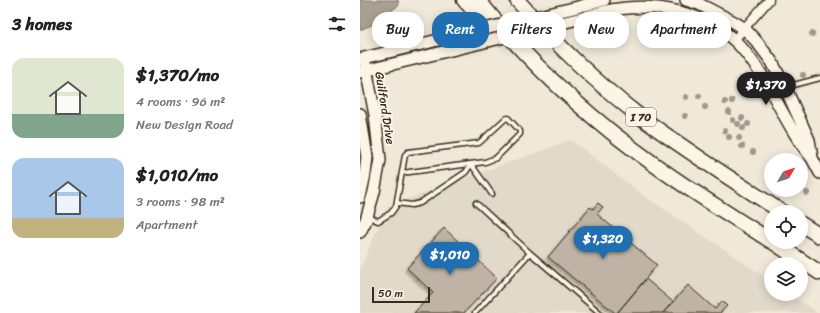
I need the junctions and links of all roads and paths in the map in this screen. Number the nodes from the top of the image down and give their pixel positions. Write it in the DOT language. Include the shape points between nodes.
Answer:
graph roads {
  1 [pos="464,0"];
  2 [pos="478,0"];
  3 [pos="517,0"];
  4 [pos="604,0"];
  5 [pos="686,0"];
  6 [pos="769,0"];
  7 [pos="745,29"];
  8 [pos="734,40"];
  9 [pos="362,59"];
  10 [pos="363,71"];
  11 [pos="820,78"];
  12 [pos="785,87"];
  13 [pos="360,114"];
  14 [pos="812,158"];
  15 [pos="471,164"];
  16 [pos="655,165"];
  17 [pos="402,173"];
  18 [pos="820,173"];
  19 [pos="492,194"];
  20 [pos="360,197"];
  21 [pos="396,203"];
  22 [pos="476,203"];
  23 [pos="771,205"];
  24 [pos="364,214"];
  25 [pos="808,228"];
  26 [pos="360,232"];
  27 [pos="820,236"];
  28 [pos="764,237"];
  29 [pos="783,249"];
  30 [pos="530,253"];
  31 [pos="820,273"];
  32 [pos="475,313"];
  33 [pos="600,313"];
  1 -- 16 [label="highway" via="510,50 543,80 585,115"];
  2 -- 16 [label="highway, I 70" via="548,76 619,138"];
  3 -- 23 [label="highway, I 70" via="569,55 638,115"];
  4 -- 9 [label="main road, bridge"];
  5 -- 7 [label="main road" via="699,4"];
  6 -- 7 [label="street"];
  7 -- 8 [label="street"];
  7 -- 12 [label="main road" via="772,62"];
  8 -- 10 [label="main road, bridge" via="715,27 687,14 641,7 618,9"];
  8 -- 14 [label="main road" via="762,76 801,144"];
  9 -- 10 [label="main road, Guilford Drive"];
  10 -- 24 [label="main road, Guilford Drive" via="375,115 380,160 374,192"];
  11 -- 12 [label="lane"];
  12 -- 14 [label="main road" via="809,140"];
  13 -- 20 [label="main road, Guilford Drive" via="367,157"];
  14 -- 18 [label="main road"];
  15 -- 17 [label="lane"];
  15 -- 17 [label="lane" via="496,158 520,131 508,118 479,143 408,152 405,155"];
  15 -- 19 [label="lane"];
  15 -- 21 [label="lane" via="466,172 420,203"];
  16 -- 28 [label="highway, I 70"];
  17 -- 21 [label="lane"];
  21 -- 24 [label="lane" via="391,213 378,221"];
  22 -- 30 [label="lane"];
  24 -- 26 [label="main road, Guilford Drive"];
  25 -- 27 [label="highway"];
  29 -- 31 [label="highway, I 70"];
  30 -- 32 [label="lane"];
  30 -- 33 [label="lane"];
}
